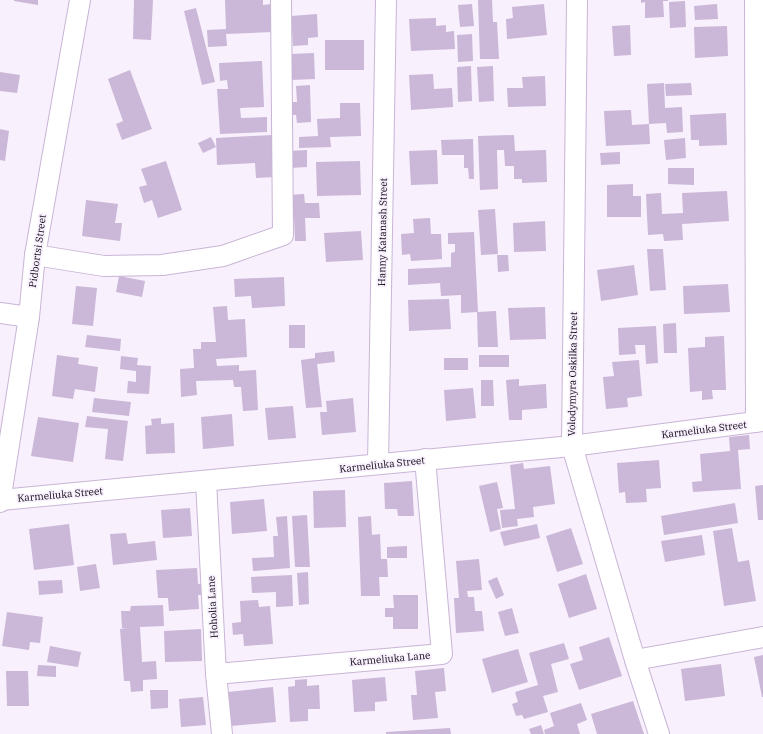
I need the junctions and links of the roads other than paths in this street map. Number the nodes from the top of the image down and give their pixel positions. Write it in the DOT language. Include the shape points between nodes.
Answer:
graph roads {
  1 [pos="80,0"];
  2 [pos="281,0"];
  3 [pos="386,0"];
  4 [pos="578,0"];
  5 [pos="755,0"];
  6 [pos="35,255"];
  7 [pos="0,313"];
  8 [pos="29,317"];
  9 [pos="760,422"];
  10 [pos="572,446"];
  11 [pos="425,460"];
  12 [pos="378,464"];
  13 [pos="206,481"];
  14 [pos="0,501"];
  15 [pos="763,637"];
  16 [pos="635,660"];
  17 [pos="216,674"];
  18 [pos="222,734"];
  19 [pos="659,734"];
  1 -- 6 [label="street, Pidbortsi Street"];
  2 -- 6 [label="street" via="283,235 223,256 162,265 104,266"];
  3 -- 12 [label="street, Hanny Katanash Street"];
  4 -- 10 [label="street, Volodymyra Oskilka Street"];
  5 -- 9 [label="street"];
  6 -- 8 [label="street, Pidbortsi Street"];
  7 -- 8 [label="street"];
  8 -- 14 [label="street, Pidbortsi Street"];
  9 -- 10 [label="street, Karmeliuka Street"];
  10 -- 11 [label="street, Karmeliuka Street"];
  10 -- 16 [label="street, Volodymyra Oskilka Street"];
  11 -- 12 [label="street, Karmeliuka Street"];
  11 -- 17 [label="street, Karmeliuka Lane" via="442,654"];
  12 -- 13 [label="street, Karmeliuka Street"];
  13 -- 14 [label="street, Karmeliuka Street"];
  13 -- 17 [label="street, Hoholia Lane"];
  15 -- 16 [label="street"];
  16 -- 19 [label="street, Volodymyra Oskilka Street"];
  17 -- 18 [label="street, Hoholia Lane"];
}
